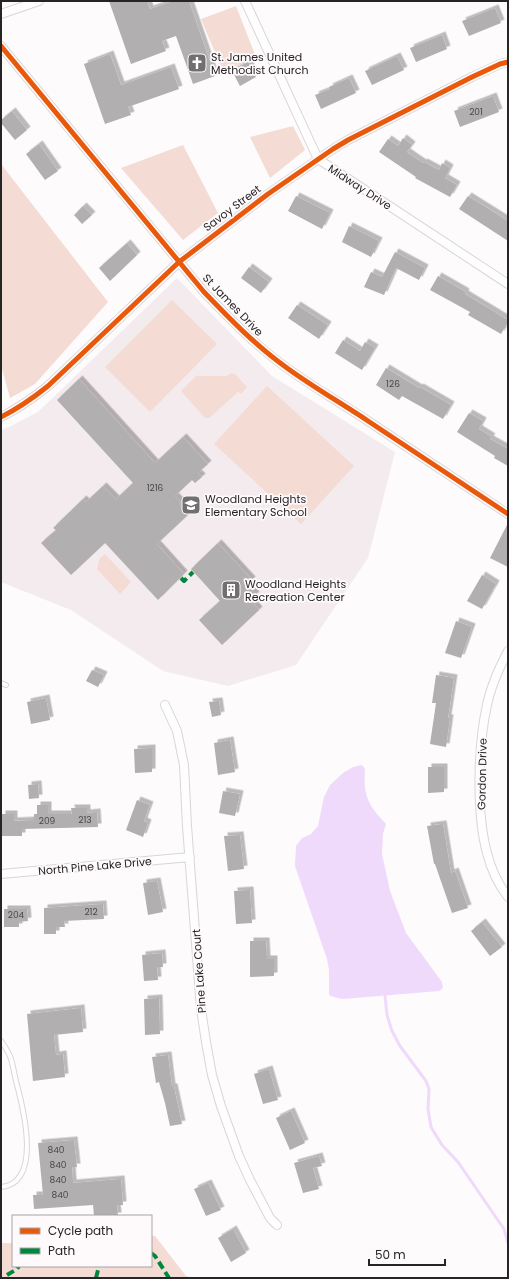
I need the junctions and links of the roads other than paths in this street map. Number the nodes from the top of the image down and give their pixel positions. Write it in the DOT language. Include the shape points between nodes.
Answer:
graph roads {
  1 [pos="39,1"];
  2 [pos="245,1"];
  3 [pos="1,14"];
  4 [pos="1,46"];
  5 [pos="508,62"];
  6 [pos="318,159"];
  7 [pos="179,262"];
  8 [pos="508,284"];
  9 [pos="1,417"];
  10 [pos="508,514"];
  11 [pos="508,651"];
  12 [pos="1,683"];
  13 [pos="6,685"];
  14 [pos="165,704"];
  15 [pos="190,857"];
  16 [pos="1,874"];
  17 [pos="508,897"];
  18 [pos="1,1041"];
  19 [pos="1,1187"];
  20 [pos="277,1225"];
  1 -- 3 [label="street"];
  2 -- 6 [label="street, Midway Drive"];
  4 -- 7 [label="street, St James Drive"];
  5 -- 6 [label="street, Savoy Street" via="472,77 348,140"];
  6 -- 7 [label="street, Savoy Street"];
  6 -- 8 [label="street, Midway Drive"];
  7 -- 9 [label="street, Savoy Street" via="48,386 31,400"];
  7 -- 10 [label="street, St James Drive" via="229,319 286,368"];
  11 -- 17 [label="street, Gordon Drive" via="497,672 487,705 480,778 483,835 487,854 493,872"];
  12 -- 13 [label="lane"];
  14 -- 15 [label="street, Pine Lake Court" via="177,730 184,765"];
  15 -- 16 [label="street, North Pine Lake Drive"];
  15 -- 20 [label="street, Pine Lake Court" via="201,1009 212,1074 239,1156 270,1218"];
  18 -- 19 [label="lane" via="10,1055 27,1132 26,1159 20,1178 9,1186"];
}
